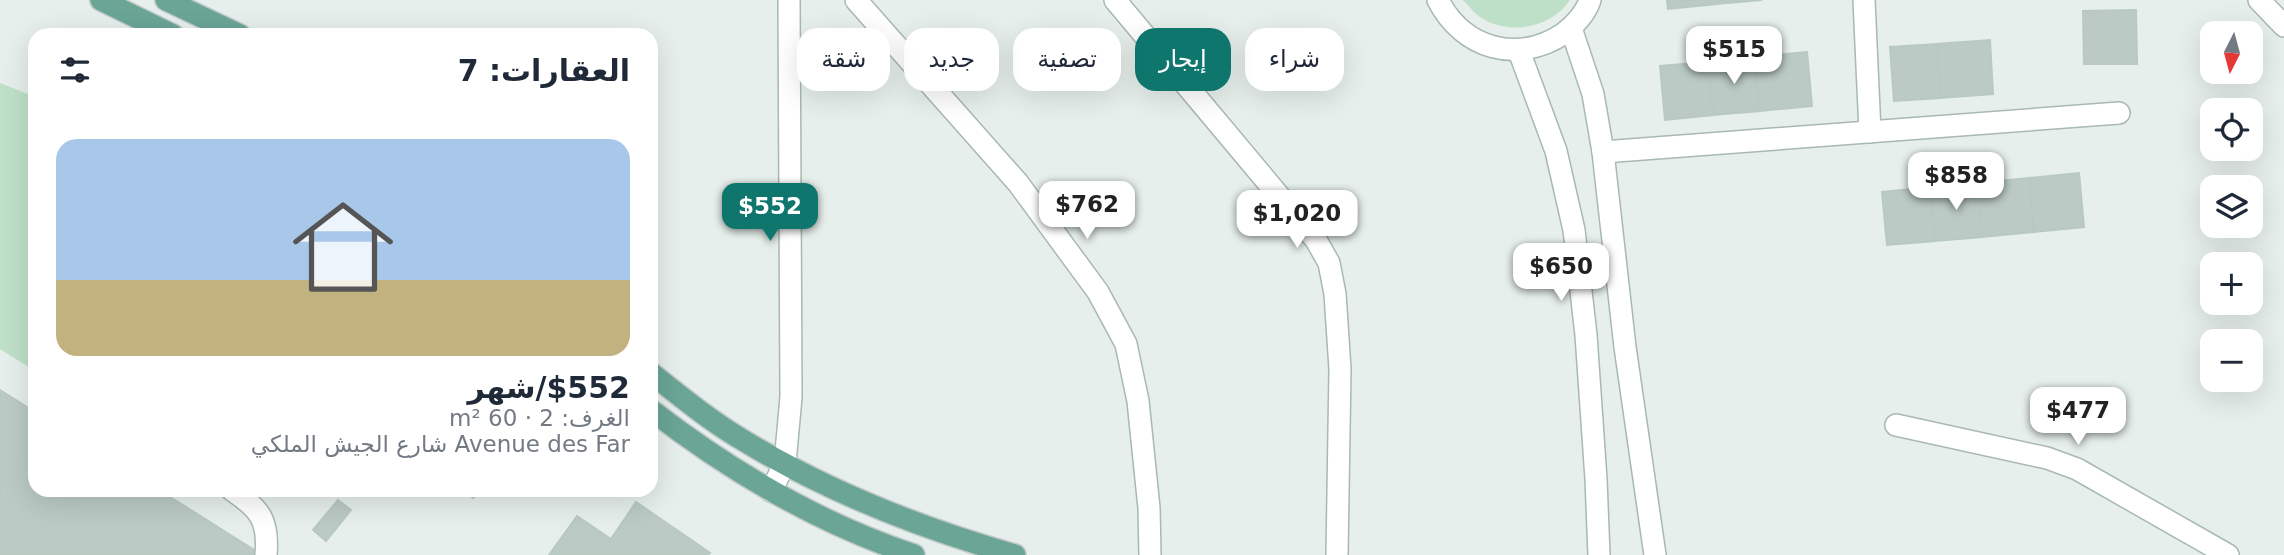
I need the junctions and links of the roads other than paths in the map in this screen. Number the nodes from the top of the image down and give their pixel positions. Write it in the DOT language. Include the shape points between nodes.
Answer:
graph roads {
  1 [pos="101,0"];
  2 [pos="166,0"];
  3 [pos="789,0"];
  4 [pos="856,0"];
  5 [pos="1115,0"];
  6 [pos="1438,0"];
  7 [pos="1590,0"];
  8 [pos="1864,0"];
  9 [pos="2259,0"];
  10 [pos="2284,26"];
  11 [pos="159,28"];
  12 [pos="225,28"];
  13 [pos="1571,28"];
  14 [pos="1520,51"];
  15 [pos="2119,113"];
  16 [pos="1870,132"];
  17 [pos="1603,152"];
  18 [pos="658,378"];
  19 [pos="658,415"];
  20 [pos="1896,425"];
  21 [pos="785,463"];
  22 [pos="771,491"];
  23 [pos="242,497"];
  24 [pos="266,555"];
  25 [pos="914,555"];
  26 [pos="1015,555"];
  27 [pos="1150,555"];
  28 [pos="1337,555"];
  29 [pos="1598,555"];
  30 [pos="1655,555"];
  31 [pos="2228,555"];
  1 -- 11 [label="main road"];
  2 -- 12 [label="main road"];
  3 -- 21 [label="street" via="791,397"];
  4 -- 27 [label="street" via="1018,183 1098,292 1126,344 1138,401"];
  5 -- 28 [label="street" via="1316,240 1329,263 1340,369"];
  6 -- 14 [label="street" via="1453,23 1472,38 1494,48"];
  7 -- 13 [label="street"];
  8 -- 16 [label="street"];
  9 -- 10 [label="street"];
  13 -- 14 [label="street" via="1548,44"];
  13 -- 17 [label="street" via="1593,94"];
  14 -- 29 [label="street" via="1556,151 1574,230 1587,335"];
  15 -- 16 [label="street"];
  16 -- 17 [label="street"];
  17 -- 30 [label="street"];
  18 -- 21 [label="main road" via="739,438"];
  19 -- 22 [label="main road"];
  20 -- 31 [label="street" via="2047,458 2077,469"];
  21 -- 22 [label="street"];
  21 -- 26 [label="main road" via="889,514"];
  22 -- 25 [label="main road"];
  23 -- 24 [label="street" via="264,522"];
}
